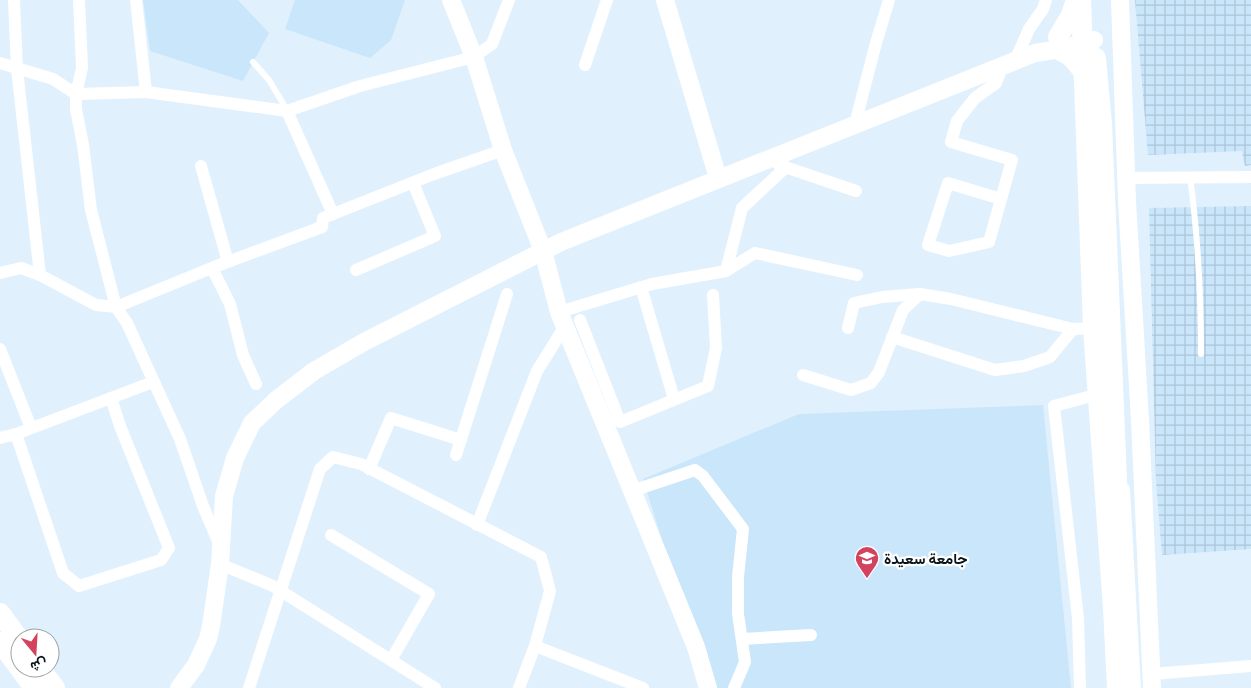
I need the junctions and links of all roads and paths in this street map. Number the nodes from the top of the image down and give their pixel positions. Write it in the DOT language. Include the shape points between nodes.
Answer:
graph roads {
  1 [pos="14,0"];
  2 [pos="79,0"];
  3 [pos="136,0"];
  4 [pos="451,0"];
  5 [pos="509,0"];
  6 [pos="606,0"];
  7 [pos="665,0"];
  8 [pos="889,0"];
  9 [pos="1046,0"];
  10 [pos="1076,0"];
  11 [pos="1081,0"];
  12 [pos="1093,0"];
  13 [pos="1120,0"];
  14 [pos="1088,36"];
  15 [pos="1058,43"];
  16 [pos="474,57"];
  17 [pos="253,62"];
  18 [pos="0,63"];
  19 [pos="1009,63"];
  20 [pos="585,65"];
  21 [pos="17,69"];
  22 [pos="1084,72"];
  23 [pos="146,92"];
  24 [pos="76,94"];
  25 [pos="287,111"];
  26 [pos="855,124"];
  27 [pos="503,150"];
  28 [pos="765,160"];
  29 [pos="201,166"];
  30 [pos="786,167"];
  31 [pos="1251,176"];
  32 [pos="1190,177"];
  33 [pos="718,178"];
  34 [pos="1126,178"];
  35 [pos="413,183"];
  36 [pos="856,191"];
  37 [pos="1001,199"];
  38 [pos="333,214"];
  39 [pos="543,251"];
  40 [pos="228,262"];
  41 [pos="212,268"];
  42 [pos="356,270"];
  43 [pos="726,271"];
  44 [pos="0,273"];
  45 [pos="40,275"];
  46 [pos="857,276"];
  47 [pos="641,287"];
  48 [pos="507,294"];
  49 [pos="713,294"];
  50 [pos="920,294"];
  51 [pos="116,307"];
  52 [pos="568,319"];
  53 [pos="848,328"];
  54 [pos="1093,328"];
  55 [pos="1073,329"];
  56 [pos="892,337"];
  57 [pos="0,349"];
  58 [pos="1201,354"];
  59 [pos="803,375"];
  60 [pos="153,382"];
  61 [pos="256,384"];
  62 [pos="1099,394"];
  63 [pos="111,398"];
  64 [pos="674,399"];
  65 [pos="31,428"];
  66 [pos="16,434"];
  67 [pos="0,438"];
  68 [pos="461,440"];
  69 [pos="1109,453"];
  70 [pos="456,455"];
  71 [pos="370,469"];
  72 [pos="632,491"];
  73 [pos="477,525"];
  74 [pos="331,535"];
  75 [pos="220,556"];
  76 [pos="281,592"];
  77 [pos="0,613"];
  78 [pos="11,628"];
  79 [pos="811,635"];
  80 [pos="742,639"];
  81 [pos="0,642"];
  82 [pos="535,646"];
  83 [pos="391,660"];
  84 [pos="1251,666"];
  85 [pos="1152,681"];
  86 [pos="34,688"];
  87 [pos="179,688"];
  88 [pos="249,688"];
  89 [pos="435,688"];
  90 [pos="518,688"];
  91 [pos="644,688"];
  92 [pos="708,688"];
  93 [pos="734,688"];
  94 [pos="1080,688"];
  95 [pos="1109,688"];
  96 [pos="1117,688"];
  97 [pos="1124,688"];
  98 [pos="1131,688"];
  1 -- 21 [label="street"];
  2 -- 24 [label="street" via="82,68"];
  3 -- 23 [label="street"];
  4 -- 16 [label="street"];
  5 -- 16 [label="street" via="492,44"];
  6 -- 20 [label="street"];
  7 -- 33 [label="street"];
  8 -- 26 [label="street"];
  9 -- 19 [label="street" via="1044,9"];
  10 -- 15 [label="main road"];
  11 -- 14 [label="main road"];
  12 -- 14 [label="main road"];
  13 -- 34 [label="street"];
  14 -- 15 [label="street"];
  14 -- 22 [label="main road"];
  14 -- 69 [label="main road" via="1102,124"];
  15 -- 19 [label="street"];
  15 -- 22 [label="main road"];
  16 -- 25 [label="street" via="360,86"];
  16 -- 27 [label="street"];
  17 -- 25 [label="lane" via="269,80"];
  18 -- 21 [label="street"];
  19 -- 26 [label="street"];
  19 -- 37 [label="street" via="996,82 975,98 958,120 951,142 1012,160"];
  21 -- 24 [label="street" via="53,79"];
  21 -- 45 [label="street"];
  22 -- 54 [label="main road"];
  23 -- 24 [label="street"];
  23 -- 25 [label="street"];
  24 -- 51 [label="street" via="91,210"];
  25 -- 38 [label="street"];
  26 -- 28 [label="street"];
  27 -- 35 [label="street"];
  27 -- 39 [label="street"];
  28 -- 30 [label="street"];
  28 -- 33 [label="street"];
  29 -- 40 [label="street"];
  30 -- 36 [label="street"];
  30 -- 43 [label="street" via="742,208"];
  31 -- 32 [label="street"];
  32 -- 34 [label="street"];
  32 -- 58 [label="lane" via="1202,294"];
  33 -- 39 [label="street"];
  34 -- 85 [label="street"];
  35 -- 38 [label="street"];
  35 -- 42 [label="street" via="435,236"];
  37 -- 37 [label="street" via="989,242 949,251 928,245 948,183"];
  38 -- 40 [label="street" via="323,218 322,228"];
  39 -- 52 [label="street"];
  39 -- 75 [label="street" via="364,342 314,371 275,401 252,423 235,458 224,496"];
  40 -- 41 [label="street"];
  41 -- 51 [label="street"];
  41 -- 61 [label="street" via="230,304 243,355"];
  43 -- 46 [label="street" via="755,253"];
  43 -- 47 [label="street"];
  44 -- 45 [label="street" via="21,268"];
  45 -- 51 [label="street" via="96,305"];
  47 -- 52 [label="street"];
  47 -- 64 [label="street"];
  48 -- 68 [label="street"];
  49 -- 64 [label="street" via="716,348 708,386"];
  50 -- 53 [label="street" via="854,303"];
  50 -- 55 [label="street"];
  50 -- 56 [label="street" via="903,310"];
  51 -- 60 [label="street" via="128,323"];
  52 -- 64 [label="street" via="620,422"];
  52 -- 72 [label="street"];
  52 -- 73 [label="street" via="538,371"];
  54 -- 55 [label="street"];
  54 -- 62 [label="main road"];
  55 -- 56 [label="street" via="1050,356 1024,366 995,370"];
  56 -- 59 [label="street" via="871,384 851,390"];
  57 -- 65 [label="street"];
  60 -- 63 [label="street"];
  60 -- 75 [label="street" via="180,439"];
  62 -- 69 [label="main road"];
  62 -- 94 [label="street" via="1054,406 1078,618"];
  63 -- 65 [label="street"];
  63 -- 66 [label="street" via="169,548 161,560 79,586 63,573"];
  65 -- 66 [label="street"];
  66 -- 67 [label="street"];
  68 -- 70 [label="street"];
  68 -- 71 [label="street" via="391,418"];
  69 -- 95 [label="main road"];
  69 -- 96 [label="main road"];
  69 -- 97 [label="main road"];
  69 -- 98 [label="main road" via="1123,526"];
  71 -- 73 [label="street"];
  71 -- 76 [label="street" via="333,457 320,469"];
  72 -- 80 [label="street" via="696,470 743,528 738,577"];
  72 -- 92 [label="street" via="696,647"];
  73 -- 82 [label="street" via="541,557 550,590"];
  74 -- 83 [label="street" via="429,594"];
  75 -- 76 [label="street"];
  75 -- 87 [label="street" via="208,639 196,665"];
  76 -- 83 [label="street"];
  76 -- 88 [label="street"];
  77 -- 78 [label="main road"];
  79 -- 80 [label="street"];
  80 -- 93 [label="street" via="745,662"];
  81 -- 86 [label="main road"];
  82 -- 90 [label="street"];
  82 -- 91 [label="street"];
  83 -- 89 [label="street"];
  84 -- 85 [label="street"];
}
